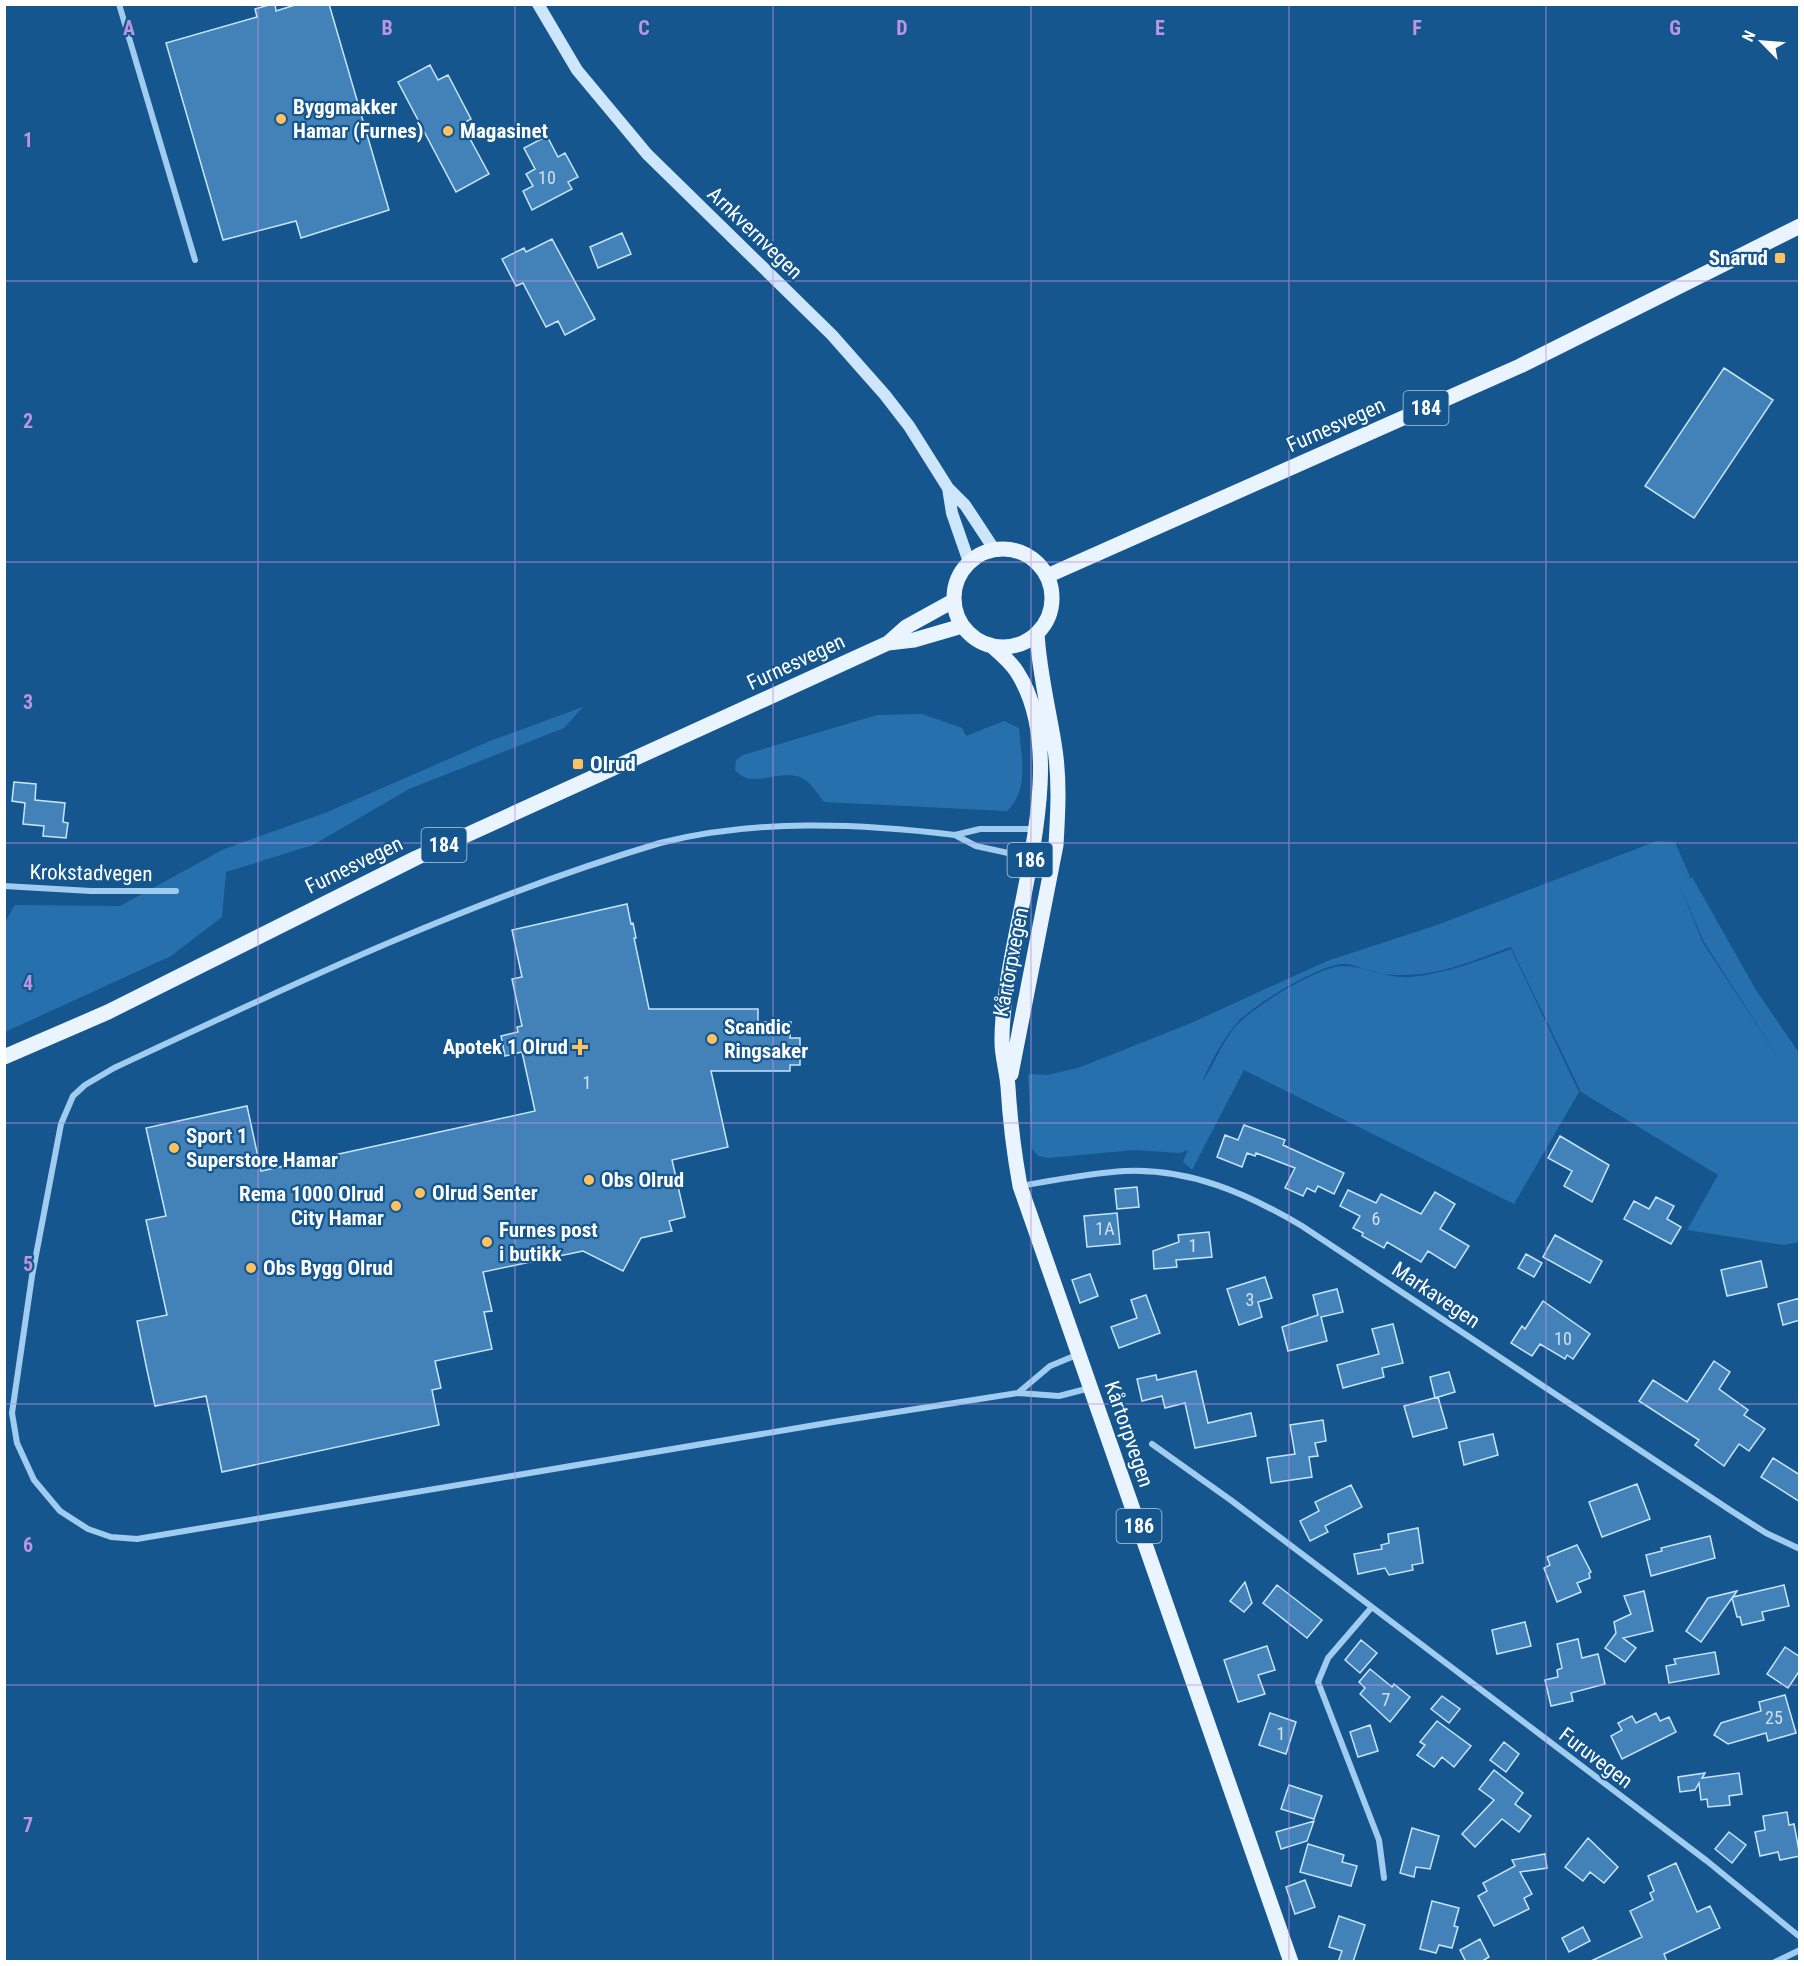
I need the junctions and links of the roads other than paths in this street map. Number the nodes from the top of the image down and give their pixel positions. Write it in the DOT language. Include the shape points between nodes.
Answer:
graph roads {
  1 [pos="119,4"];
  2 [pos="538,4"];
  3 [pos="1800,226"];
  4 [pos="195,260"];
  5 [pos="948,488"];
  6 [pos="994,549"];
  7 [pos="969,562"];
  8 [pos="1047,576"];
  9 [pos="953,601"];
  10 [pos="962,626"];
  11 [pos="1037,633"];
  12 [pos="888,643"];
  13 [pos="992,646"];
  14 [pos="1036,829"];
  15 [pos="955,835"];
  16 [pos="1030,858"];
  17 [pos="4,886"];
  18 [pos="176,891"];
  19 [pos="4,1057"];
  20 [pos="1008,1086"];
  21 [pos="1020,1186"];
  22 [pos="1079,1354"];
  23 [pos="1091,1388"];
  24 [pos="1018,1393"];
  25 [pos="1152,1444"];
  26 [pos="1800,1549"];
  27 [pos="1371,1608"];
  28 [pos="1384,1878"];
  29 [pos="1800,1937"];
  30 [pos="1800,1950"];
  31 [pos="1291,1962"];
  32 [pos="1775,1962"];
  1 -- 4 [label="street"];
  2 -- 5 [label="main road, Arnkvernvegen" via="577,70 610,112 684,192 860,366 909,426"];
  3 -- 8 [label="main road, Furnesvegen / 184" via="1520,366"];
  5 -- 6 [label="main road" via="965,505"];
  5 -- 7 [label="main road"];
  6 -- 7 [label="main road"];
  6 -- 8 [label="main road" via="1025,554"];
  7 -- 9 [label="main road" via="957,580"];
  8 -- 11 [label="main road" via="1051,606"];
  9 -- 10 [label="main road"];
  9 -- 12 [label="main road, Furnesvegen / 184" via="906,627"];
  10 -- 12 [label="main road, Furnesvegen / 184"];
  10 -- 13 [label="main road"];
  11 -- 13 [label="main road" via="1017,645"];
  11 -- 20 [label="main road, Kårtorpvegen / 186" via="1055,745 1056,845"];
  12 -- 19 [label="main road, Furnesvegen / 184" via="416,858 108,1012"];
  13 -- 14 [label="main road, Kårtorpvegen / 186" via="1019,674 1034,716 1041,768"];
  14 -- 15 [label="street" via="980,829"];
  14 -- 16 [label="main road, Kårtorpvegen / 186"];
  15 -- 16 [label="street" via="976,846"];
  15 -- 24 [label="street" via="798,825 690,835 660,843 520,892 334,968 114,1068 85,1085 69,1102 61,1125 32,1276 12,1413 17,1443 34,1480 60,1511 111,1538 136,1539"];
  16 -- 20 [label="main road, Kårtorpvegen / 186" via="1005,1001 1002,1043"];
  17 -- 18 [label="street, Krokstadvegen"];
  20 -- 21 [label="main road, Kårtorpvegen / 186"];
  21 -- 22 [label="main road, Kårtorpvegen / 186"];
  21 -- 26 [label="street, Markavegen" via="1090,1175 1152,1172 1208,1181 1233,1190 1302,1226 1730,1510"];
  22 -- 23 [label="main road, Kårtorpvegen / 186"];
  22 -- 24 [label="street" via="1050,1366"];
  23 -- 24 [label="street" via="1059,1396"];
  23 -- 31 [label="main road, Kårtorpvegen / 186"];
  25 -- 27 [label="street, Furuvegen"];
  27 -- 28 [label="street" via="1328,1658 1318,1682 1378,1840"];
  27 -- 29 [label="street, Furuvegen" via="1698,1854"];
  30 -- 32 [label="street"];
}
